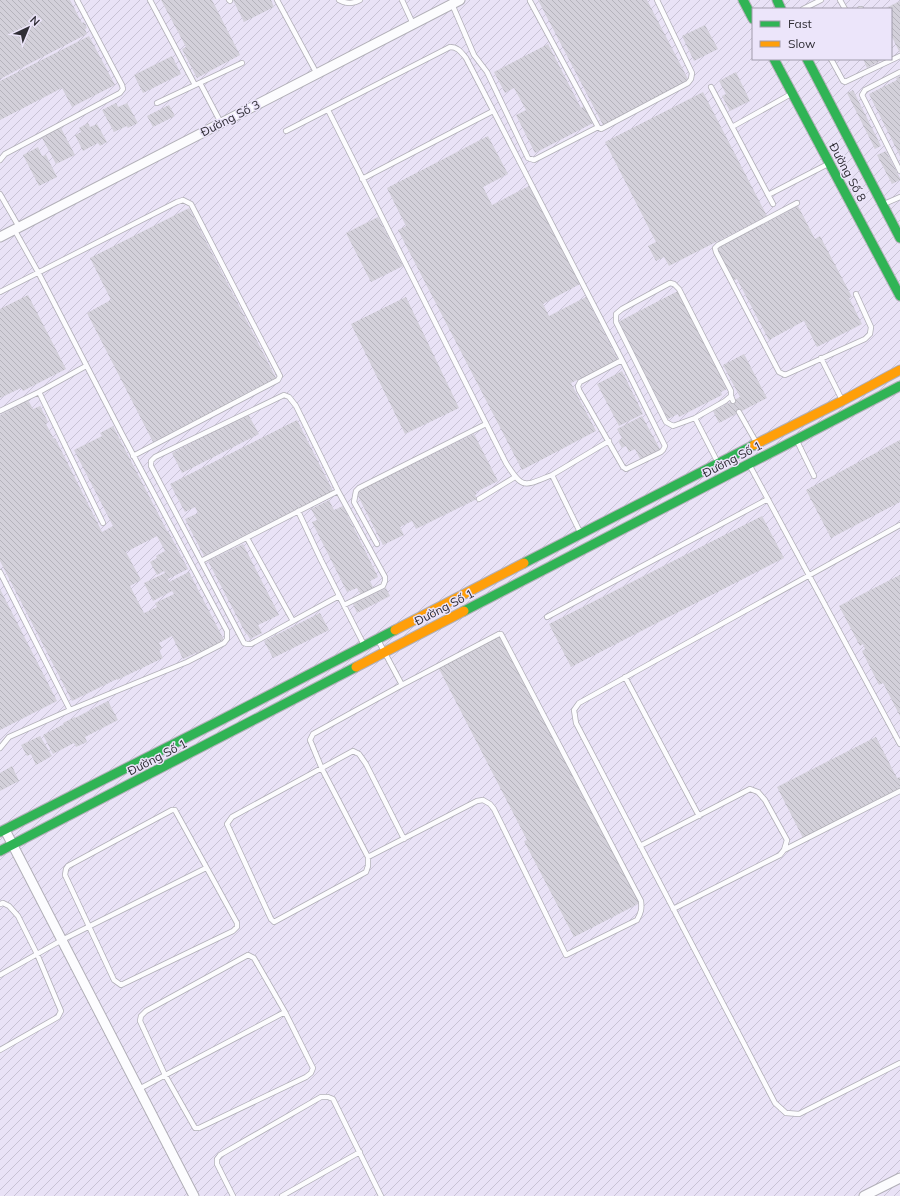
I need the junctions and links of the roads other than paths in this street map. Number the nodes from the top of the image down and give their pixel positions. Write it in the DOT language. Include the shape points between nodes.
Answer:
graph roads {
  1 [pos="77,0"];
  2 [pos="150,0"];
  3 [pos="277,0"];
  4 [pos="339,0"];
  5 [pos="360,0"];
  6 [pos="402,0"];
  7 [pos="657,0"];
  8 [pos="743,0"];
  9 [pos="821,0"];
  10 [pos="530,1"];
  11 [pos="456,2"];
  12 [pos="805,8"];
  13 [pos="752,16"];
  14 [pos="413,24"];
  15 [pos="900,56"];
  16 [pos="892,57"];
  17 [pos="775,60"];
  18 [pos="808,60"];
  19 [pos="832,60"];
  20 [pos="886,60"];
  21 [pos="242,64"];
  22 [pos="900,72"];
  23 [pos="317,74"];
  24 [pos="197,84"];
  25 [pos="711,87"];
  26 [pos="793,93"];
  27 [pos="157,103"];
  28 [pos="328,110"];
  29 [pos="493,111"];
  30 [pos="221,123"];
  31 [pos="598,127"];
  32 [pos="732,127"];
  33 [pos="286,131"];
  34 [pos="0,160"];
  35 [pos="830,164"];
  36 [pos="900,171"];
  37 [pos="362,179"];
  38 [pos="0,194"];
  39 [pos="768,196"];
  40 [pos="900,197"];
  41 [pos="797,203"];
  42 [pos="773,204"];
  43 [pos="882,204"];
  44 [pos="16,228"];
  45 [pos="0,237"];
  46 [pos="900,238"];
  47 [pos="38,272"];
  48 [pos="0,292"];
  49 [pos="856,294"];
  50 [pos="900,296"];
  51 [pos="822,358"];
  52 [pos="622,360"];
  53 [pos="86,366"];
  54 [pos="900,370"];
  55 [pos="900,386"];
  56 [pos="39,392"];
  57 [pos="842,401"];
  58 [pos="0,411"];
  59 [pos="739,412"];
  60 [pos="695,418"];
  61 [pos="486,424"];
  62 [pos="796,440"];
  63 [pos="609,441"];
  64 [pos="756,444"];
  65 [pos="133,456"];
  66 [pos="718,463"];
  67 [pos="749,464"];
  68 [pos="552,475"];
  69 [pos="814,476"];
  70 [pos="515,477"];
  71 [pos="338,491"];
  72 [pos="479,499"];
  73 [pos="768,499"];
  74 [pos="298,511"];
  75 [pos="102,523"];
  76 [pos="900,525"];
  77 [pos="581,535"];
  78 [pos="247,538"];
  79 [pos="377,544"];
  80 [pos="201,561"];
  81 [pos="0,572"];
  82 [pos="809,575"];
  83 [pos="339,596"];
  84 [pos="344,605"];
  85 [pos="547,617"];
  86 [pos="293,621"];
  87 [pos="378,640"];
  88 [pos="364,647"];
  89 [pos="385,652"];
  90 [pos="625,677"];
  91 [pos="402,686"];
  92 [pos="70,710"];
  93 [pos="900,744"];
  94 [pos="0,748"];
  95 [pos="322,769"];
  96 [pos="900,791"];
  97 [pos="699,816"];
  98 [pos="2,831"];
  99 [pos="404,838"];
  100 [pos="13,845"];
  101 [pos="640,846"];
  102 [pos="784,850"];
  103 [pos="0,851"];
  104 [pos="368,857"];
  105 [pos="206,868"];
  106 [pos="0,904"];
  107 [pos="673,910"];
  108 [pos="89,927"];
  109 [pos="62,940"];
  110 [pos="37,954"];
  111 [pos="0,975"];
  112 [pos="285,1012"];
  113 [pos="0,1050"];
  114 [pos="900,1063"];
  115 [pos="165,1075"];
  116 [pos="139,1089"];
  117 [pos="360,1152"];
  118 [pos="900,1178"];
  119 [pos="194,1196"];
  120 [pos="233,1196"];
  121 [pos="282,1196"];
  122 [pos="382,1196"];
  123 [pos="864,1196"];
  1 -- 34 [label="lane" via="123,89 120,93 5,154"];
  2 -- 24 [label="lane"];
  3 -- 23 [label="lane"];
  4 -- 5 [label="lane" via="353,4"];
  6 -- 14 [label="lane"];
  7 -- 31 [label="lane" via="692,73 691,79 688,83 601,129"];
  8 -- 13 [label="street"];
  9 -- 12 [label="lane"];
  10 -- 31 [label="lane"];
  11 -- 14 [label="street, Đường Số 3"];
  11 -- 31 [label="lane" via="474,55 487,72 528,158 534,160"];
  14 -- 23 [label="street, Đường Số 3"];
  15 -- 16 [label="lane"];
  17 -- 26 [label="street, Đường Số 8"];
  18 -- 43 [label="street, Đường Số 8"];
  19 -- 20 [label="lane" via="845,82"];
  21 -- 24 [label="lane"];
  22 -- 36 [label="lane" via="865,90 862,95"];
  23 -- 30 [label="street, Đường Số 3"];
  24 -- 27 [label="lane"];
  24 -- 30 [label="lane"];
  25 -- 32 [label="lane"];
  26 -- 32 [label="lane"];
  26 -- 35 [label="street, Đường Số 8"];
  28 -- 29 [label="lane" via="450,47 455,47 466,58"];
  28 -- 33 [label="lane"];
  28 -- 37 [label="lane"];
  29 -- 37 [label="lane"];
  29 -- 52 [label="lane"];
  30 -- 44 [label="street, Đường Số 3"];
  32 -- 39 [label="lane"];
  35 -- 39 [label="lane"];
  35 -- 50 [label="street, Đường Số 8"];
  37 -- 61 [label="lane"];
  38 -- 44 [label="lane"];
  39 -- 42 [label="lane"];
  40 -- 43 [label="lane"];
  41 -- 51 [label="lane" via="715,248 779,372 785,375"];
  43 -- 46 [label="street, Đường Số 8"];
  44 -- 45 [label="street, Đường Số 3"];
  44 -- 47 [label="lane"];
  47 -- 48 [label="lane"];
  47 -- 53 [label="lane"];
  47 -- 65 [label="lane" via="183,200 191,204 202,225 279,378"];
  49 -- 51 [label="lane" via="871,327 870,334 865,339"];
  51 -- 57 [label="lane"];
  52 -- 63 [label="lane" via="580,382 578,386"];
  52 -- 63 [label="lane" via="664,448 661,452 626,469"];
  53 -- 56 [label="lane"];
  53 -- 65 [label="lane"];
  54 -- 57 [label="street, Đường Số 1"];
  55 -- 62 [label="street, Đường Số 1"];
  56 -- 58 [label="lane"];
  56 -- 75 [label="lane"];
  57 -- 64 [label="street, Đường Số 1"];
  59 -- 64 [label="lane"];
  60 -- 60 [label="lane" via="732,398 731,391 679,289 670,284 622,309 616,314 616,322 666,422 673,426"];
  60 -- 66 [label="lane"];
  61 -- 70 [label="lane"];
  61 -- 79 [label="lane" via="359,488 354,502"];
  62 -- 67 [label="street, Đường Số 1"];
  62 -- 69 [label="lane"];
  63 -- 68 [label="lane"];
  64 -- 66 [label="street, Đường Số 1"];
  65 -- 92 [label="lane" via="227,631 227,639 187,662"];
  66 -- 77 [label="street, Đường Số 1"];
  67 -- 73 [label="lane"];
  67 -- 89 [label="street, Đường Số 1"];
  68 -- 70 [label="lane" via="529,484 522,483"];
  68 -- 77 [label="lane"];
  70 -- 72 [label="lane"];
  71 -- 74 [label="lane"];
  71 -- 80 [label="lane" via="296,406 284,395 155,456 151,466"];
  71 -- 84 [label="lane" via="385,581 383,586"];
  73 -- 82 [label="lane"];
  73 -- 85 [label="lane"];
  74 -- 78 [label="lane"];
  74 -- 83 [label="lane"];
  76 -- 82 [label="lane"];
  77 -- 87 [label="street, Đường Số 1"];
  78 -- 80 [label="lane"];
  78 -- 86 [label="lane"];
  80 -- 86 [label="lane" via="244,643 250,644"];
  81 -- 92 [label="lane"];
  82 -- 90 [label="lane"];
  82 -- 93 [label="lane"];
  83 -- 84 [label="lane"];
  83 -- 86 [label="lane"];
  84 -- 88 [label="lane"];
  87 -- 88 [label="street, Đường Số 1"];
  87 -- 89 [label="lane"];
  88 -- 98 [label="street, Đường Số 1"];
  89 -- 91 [label="lane"];
  89 -- 100 [label="street, Đường Số 1"];
  90 -- 97 [label="lane"];
  90 -- 101 [label="lane" via="579,703 574,710 576,723"];
  91 -- 95 [label="lane" via="313,734 310,740"];
  91 -- 99 [label="lane" via="501,634 641,901 641,914 637,920 566,955 490,804 483,800 477,801"];
  92 -- 94 [label="lane" via="9,737"];
  95 -- 99 [label="lane" via="353,751 359,754"];
  95 -- 104 [label="lane"];
  95 -- 104 [label="lane" via="232,817 227,824 271,919 274,922 366,872"];
  96 -- 102 [label="lane"];
  97 -- 101 [label="lane"];
  97 -- 102 [label="lane" via="750,789 758,792 787,840"];
  98 -- 100 [label="street"];
  99 -- 104 [label="lane"];
  100 -- 103 [label="street, Đường Số 1"];
  100 -- 109 [label="street"];
  101 -- 107 [label="lane"];
  102 -- 107 [label="lane" via="780,855"];
  105 -- 108 [label="lane"];
  105 -- 108 [label="lane" via="175,810 172,810 68,866 65,875"];
  105 -- 108 [label="lane" via="237,923 233,931 121,985 114,980"];
  106 -- 110 [label="lane" via="9,906 18,916"];
  107 -- 114 [label="lane" via="774,1103 786,1113 799,1114"];
  108 -- 109 [label="lane"];
  109 -- 110 [label="lane"];
  109 -- 116 [label="street"];
  110 -- 111 [label="lane"];
  110 -- 113 [label="lane" via="61,1011 58,1017"];
  112 -- 115 [label="lane"];
  112 -- 115 [label="lane" via="254,958 248,955 141,1016 140,1021"];
  112 -- 115 [label="lane" via="313,1068 306,1077 199,1128 194,1128"];
  115 -- 116 [label="lane"];
  116 -- 119 [label="street"];
  117 -- 120 [label="lane" via="333,1099 321,1097 220,1155 217,1164"];
  117 -- 121 [label="lane"];
  117 -- 122 [label="lane"];
  118 -- 123 [label="street"];
}
